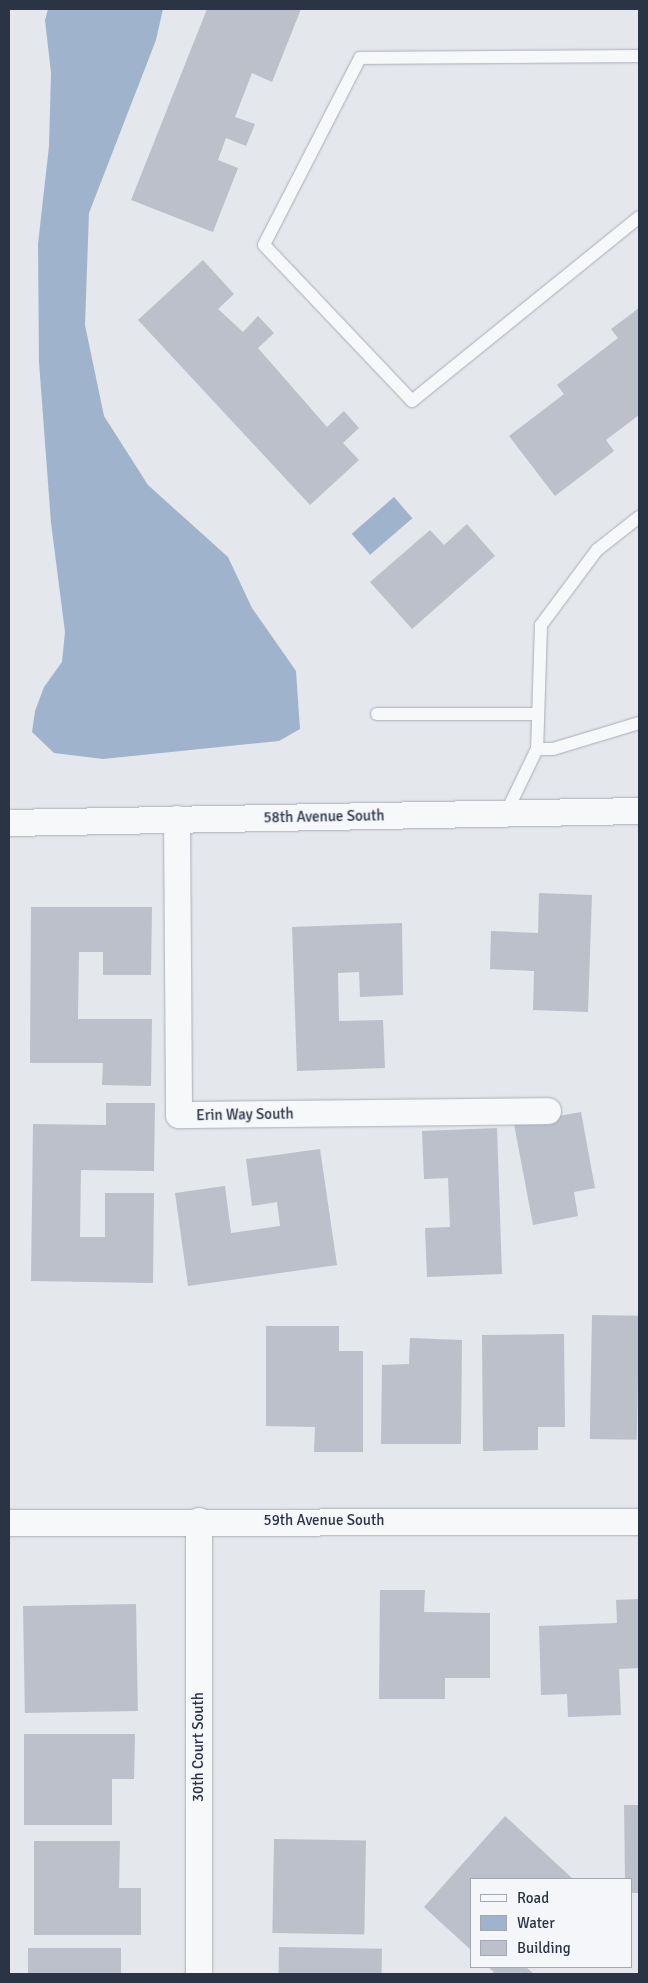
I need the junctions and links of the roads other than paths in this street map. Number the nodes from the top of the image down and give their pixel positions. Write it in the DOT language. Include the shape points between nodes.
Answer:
graph roads {
  1 [pos="639,56"];
  2 [pos="639,217"];
  3 [pos="639,517"];
  4 [pos="377,714"];
  5 [pos="538,714"];
  6 [pos="639,723"];
  7 [pos="537,749"];
  8 [pos="639,811"];
  9 [pos="506,813"];
  10 [pos="177,819"];
  11 [pos="9,823"];
  12 [pos="548,1111"];
  13 [pos="200,1521"];
  14 [pos="639,1522"];
  15 [pos="9,1523"];
  16 [pos="200,1974"];
  1 -- 2 [label="lane" via="360,58 264,245 412,402"];
  3 -- 5 [label="lane" via="597,550 540,625"];
  4 -- 5 [label="lane"];
  5 -- 7 [label="lane"];
  6 -- 7 [label="lane" via="553,749"];
  7 -- 9 [label="lane"];
  8 -- 9 [label="street, 58th Avenue South"];
  9 -- 10 [label="street, 58th Avenue South"];
  10 -- 11 [label="street, 58th Avenue South"];
  10 -- 12 [label="street, Erin Way South" via="179,1115"];
  13 -- 14 [label="street, 59th Avenue South"];
  13 -- 15 [label="street, 59th Avenue South"];
  13 -- 16 [label="street, 30th Court South"];
}
